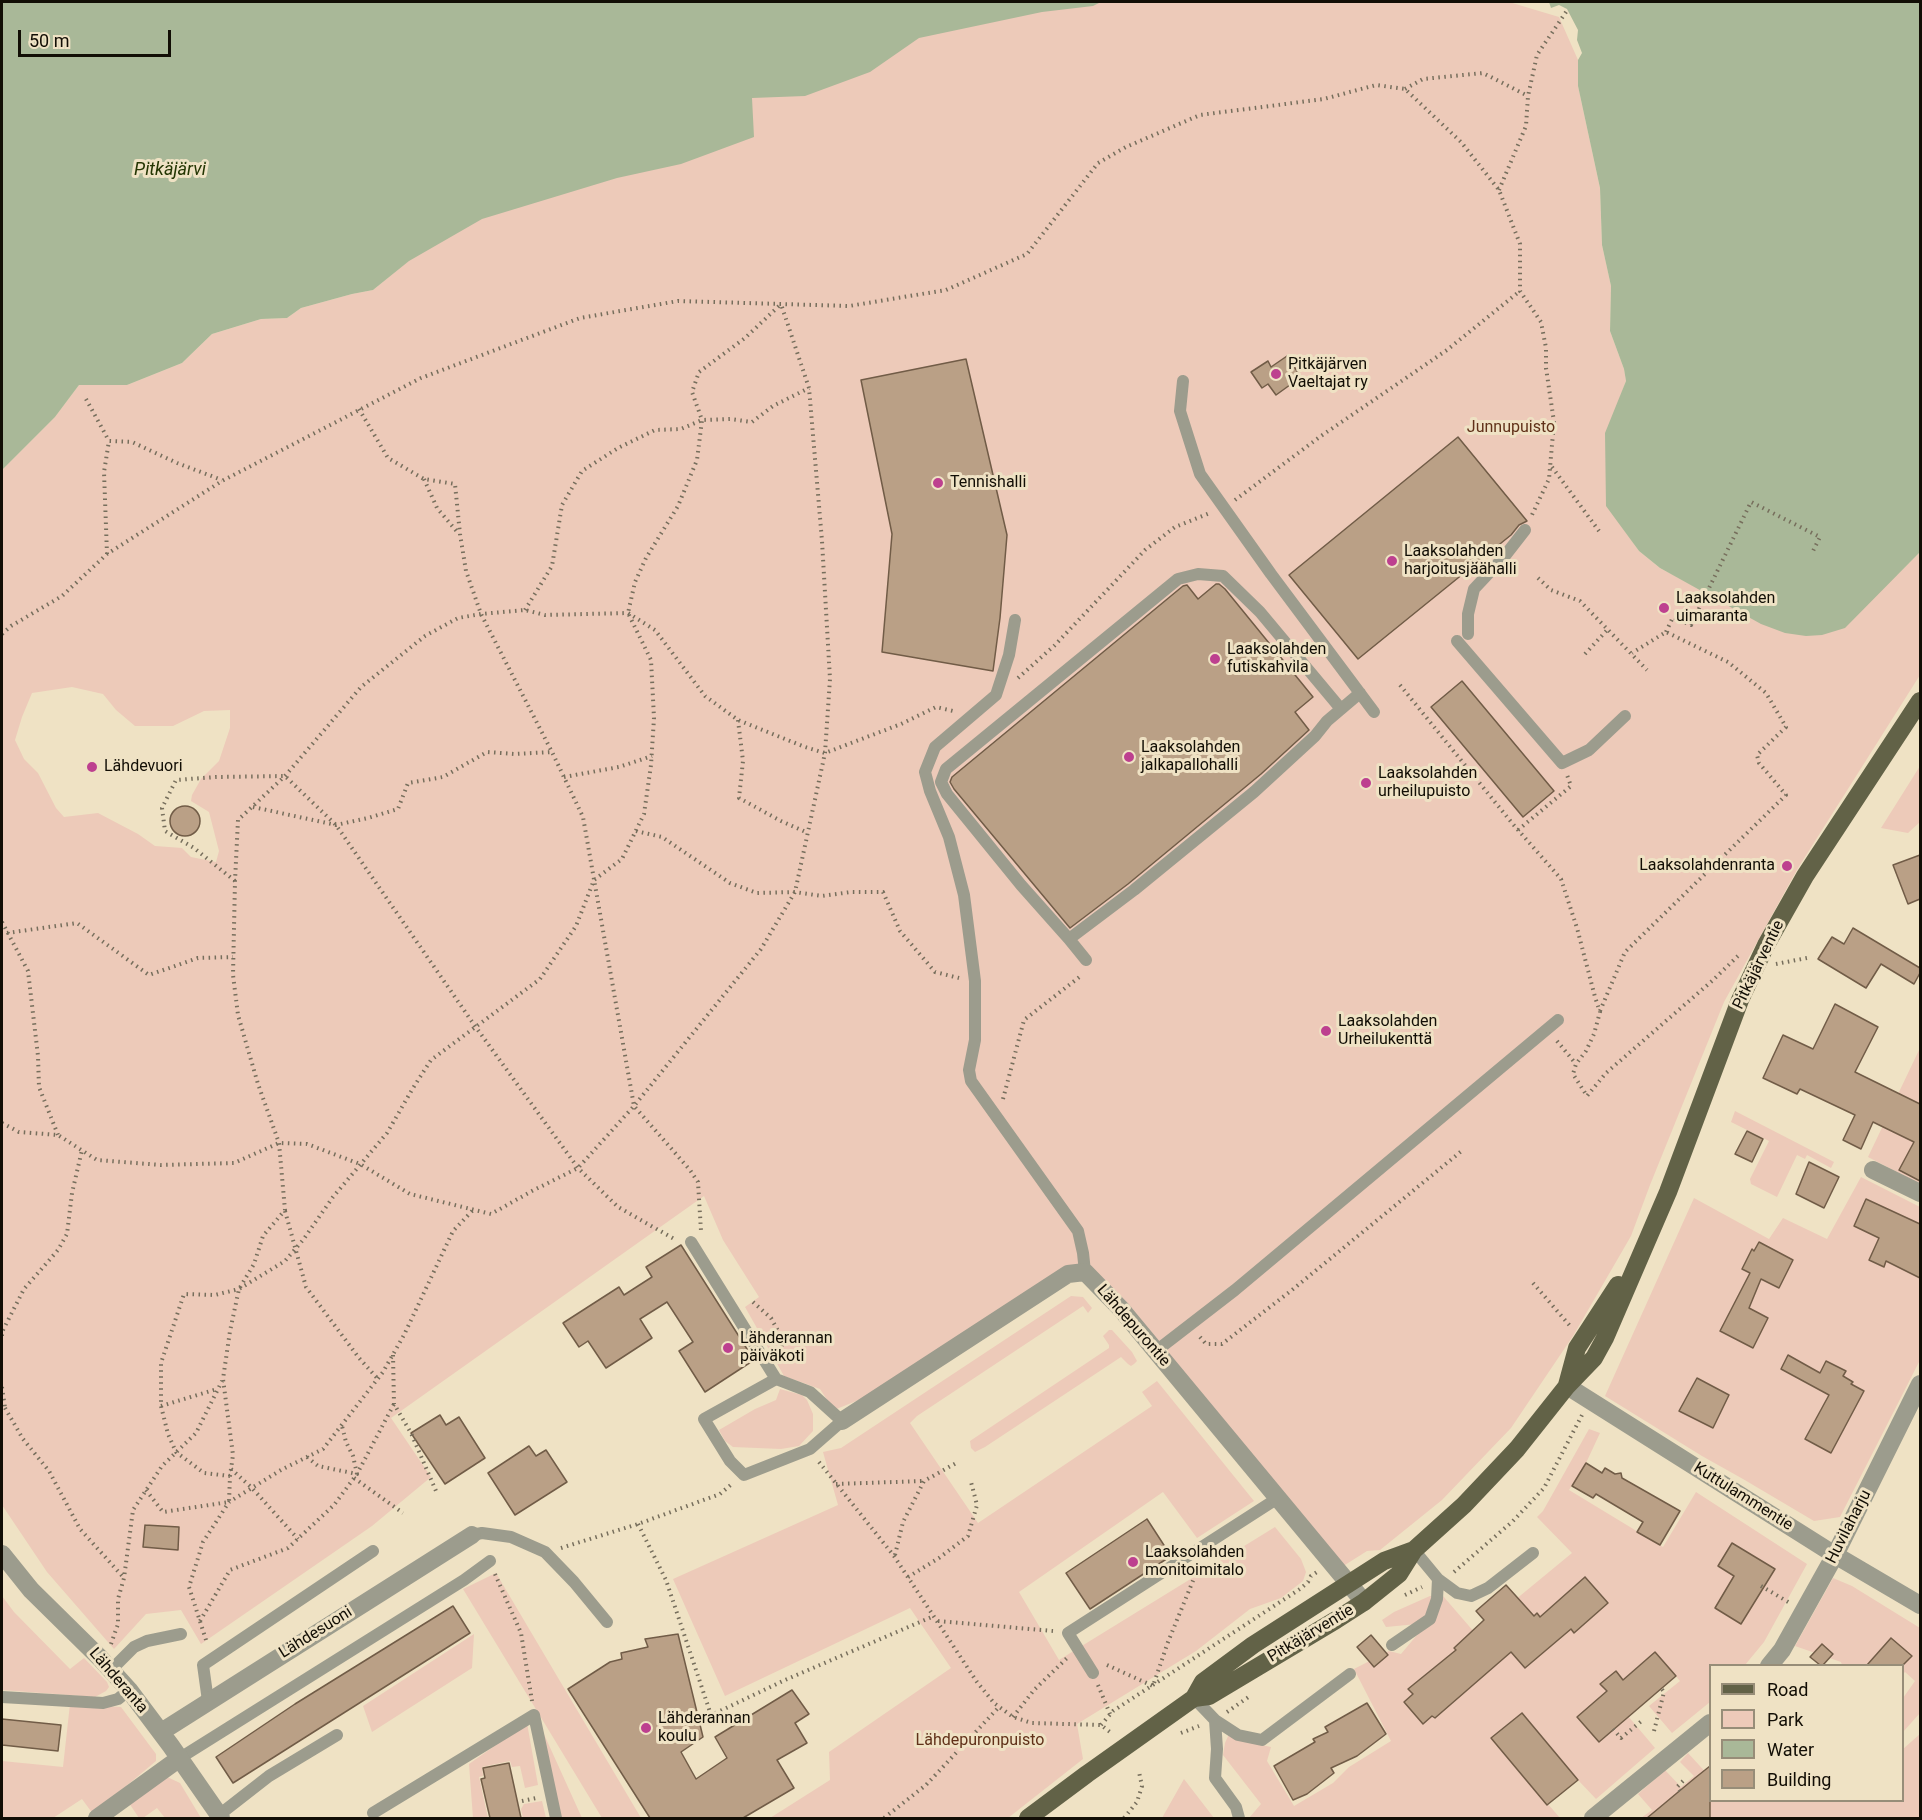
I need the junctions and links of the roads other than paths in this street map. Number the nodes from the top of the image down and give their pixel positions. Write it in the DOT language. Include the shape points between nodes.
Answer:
graph roads {
  1 [pos="1183,381"];
  2 [pos="1525,530"];
  3 [pos="1015,620"];
  4 [pos="1360,693"];
  5 [pos="1920,701"];
  6 [pos="1341,710"];
  7 [pos="1374,712"];
  8 [pos="1625,716"];
  9 [pos="1069,939"];
  10 [pos="1086,960"];
  11 [pos="1558,1020"];
  12 [pos="1873,1170"];
  13 [pos="1920,1193"];
  14 [pos="691,1242"];
  15 [pos="1085,1272"];
  16 [pos="1155,1351"];
  17 [pos="776,1379"];
  18 [pos="1920,1384"];
  19 [pos="1567,1386"];
  20 [pos="842,1421"];
  21 [pos="1278,1498"];
  22 [pos="472,1535"];
  23 [pos="1413,1550"];
  24 [pos="373,1551"];
  25 [pos="1533,1552"];
  26 [pos="2,1554"];
  27 [pos="1835,1555"];
  28 [pos="490,1561"];
  29 [pos="1438,1579"];
  30 [pos="1348,1583"];
  31 [pos="1364,1602"];
  32 [pos="1920,1605"];
  33 [pos="607,1622"];
  34 [pos="181,1634"];
  35 [pos="1392,1645"];
  36 [pos="105,1664"];
  37 [pos="1770,1664"];
  38 [pos="1094,1673"];
  39 [pos="1350,1674"];
  40 [pos="129,1690"];
  41 [pos="2,1696"];
  42 [pos="1194,1698"];
  43 [pos="208,1701"];
  44 [pos="1215,1720"];
  45 [pos="1709,1724"];
  46 [pos="161,1732"];
  47 [pos="337,1735"];
  48 [pos="180,1758"];
  49 [pos="372,1813"];
  50 [pos="220,1817"];
  51 [pos="97,1818"];
  52 [pos="556,1818"];
  53 [pos="1028,1818"];
  54 [pos="1239,1818"];
  55 [pos="1593,1818"];
  1 -- 4 [label="lane" via="1180,411 1200,474"];
  2 -- 8 [label="lane" via="1474,590 1463,637 1562,764 1589,750"];
  3 -- 15 [label="lane" via="996,695 935,747 925,772 949,837 964,895 975,981 971,1081 1078,1231"];
  4 -- 6 [label="lane"];
  4 -- 7 [label="lane"];
  5 -- 19 [label="main road, Pitkäjärventie" via="1805,876 1766,945 1740,1000 1668,1192 1641,1251 1577,1348"];
  6 -- 9 [label="lane" via="1254,792"];
  6 -- 9 [label="lane" via="1260,612 1223,576 1198,574 1178,579 946,769 941,782 947,794"];
  9 -- 10 [label="lane"];
  11 -- 16 [label="lane" via="1235,1290"];
  12 -- 13 [label="street"];
  14 -- 17 [label="lane"];
  15 -- 16 [label="street, Lähdepurontie"];
  15 -- 20 [label="street, Lähdepurontie" via="1068,1274"];
  16 -- 21 [label="street, Lähdepurontie"];
  17 -- 20 [label="lane" via="810,1392"];
  17 -- 20 [label="lane" via="704,1419 730,1461 744,1475 810,1449"];
  18 -- 27 [label="street, Huvilaharju"];
  19 -- 23 [label="main road, Pitkäjärventie" via="1517,1449 1464,1505"];
  19 -- 27 [label="street, Kuttulammentie"];
  21 -- 30 [label="street, Lähdepurontie"];
  21 -- 38 [label="lane" via="1068,1633"];
  22 -- 33 [label="lane" via="512,1537 545,1552"];
  22 -- 43 [label="street, Lähdesuoni"];
  23 -- 29 [label="lane"];
  23 -- 30 [label="main road, Pitkäjärventie" via="1383,1561"];
  23 -- 31 [label="main road, Pitkäjärventie" via="1399,1574"];
  24 -- 43 [label="lane" via="203,1665"];
  25 -- 29 [label="lane" via="1488,1588 1471,1596 1457,1593"];
  26 -- 36 [label="street, Lähderanta" via="31,1590"];
  27 -- 32 [label="street, Kuttulammentie"];
  27 -- 37 [label="street, Huvilaharju" via="1782,1650"];
  28 -- 48 [label="lane"];
  29 -- 35 [label="lane" via="1430,1619"];
  30 -- 31 [label="street, Lähdepurontie"];
  30 -- 42 [label="main road, Pitkäjärventie" via="1203,1682"];
  31 -- 42 [label="main road, Pitkäjärventie" via="1209,1696"];
  34 -- 36 [label="lane" via="147,1641"];
  36 -- 40 [label="street, Lähderanta"];
  39 -- 44 [label="lane" via="1262,1740 1238,1735"];
  40 -- 41 [label="lane" via="118,1699 103,1702"];
  40 -- 46 [label="street, Lähderanta"];
  42 -- 44 [label="lane"];
  42 -- 53 [label="main road, Pitkäjärventie"];
  43 -- 46 [label="street, Lähdesuoni"];
  44 -- 54 [label="lane" via="1215,1778"];
  45 -- 55 [label="street"];
  46 -- 48 [label="street, Lähderanta"];
  47 -- 50 [label="lane" via="269,1776"];
  48 -- 50 [label="street, Lähderanta"];
  48 -- 51 [label="street"];
  49 -- 52 [label="lane" via="534,1715"];
}
